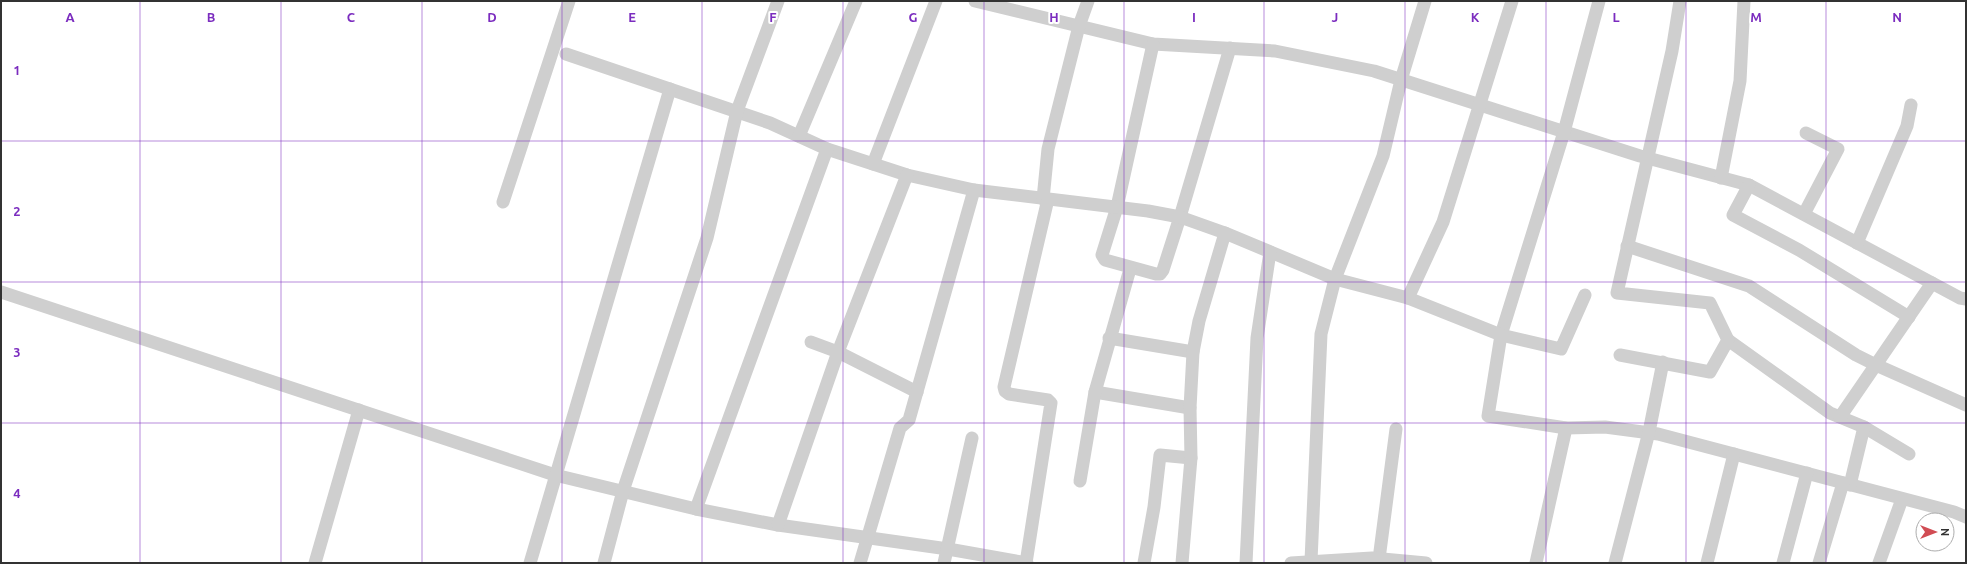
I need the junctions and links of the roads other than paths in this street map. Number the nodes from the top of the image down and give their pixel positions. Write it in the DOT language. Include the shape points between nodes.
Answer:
graph roads {
  1 [pos="569,1"];
  2 [pos="778,1"];
  3 [pos="856,1"];
  4 [pos="936,1"];
  5 [pos="975,1"];
  6 [pos="1088,1"];
  7 [pos="1425,1"];
  8 [pos="1512,1"];
  9 [pos="1599,1"];
  10 [pos="1680,1"];
  11 [pos="1744,1"];
  12 [pos="1014,6"];
  13 [pos="1079,26"];
  14 [pos="1153,44"];
  15 [pos="1230,48"];
  16 [pos="566,54"];
  17 [pos="1401,80"];
  18 [pos="670,89"];
  19 [pos="1912,105"];
  20 [pos="1480,106"];
  21 [pos="737,111"];
  22 [pos="1564,132"];
  23 [pos="1806,133"];
  24 [pos="799,136"];
  25 [pos="827,149"];
  26 [pos="1647,158"];
  27 [pos="873,164"];
  28 [pos="907,174"];
  29 [pos="1722,178"];
  30 [pos="1750,185"];
  31 [pos="974,190"];
  32 [pos="1046,199"];
  33 [pos="503,202"];
  34 [pos="1117,207"];
  35 [pos="1804,214"];
  36 [pos="1180,217"];
  37 [pos="1225,234"];
  38 [pos="1857,243"];
  39 [pos="1627,246"];
  40 [pos="1270,252"];
  41 [pos="1130,269"];
  42 [pos="1335,279"];
  43 [pos="1932,283"];
  44 [pos="1,292"];
  45 [pos="1585,295"];
  46 [pos="1408,298"];
  47 [pos="1966,299"];
  48 [pos="1909,317"];
  49 [pos="1501,335"];
  50 [pos="1110,338"];
  51 [pos="1728,340"];
  52 [pos="811,342"];
  53 [pos="838,352"];
  54 [pos="1193,352"];
  55 [pos="1620,355"];
  56 [pos="1663,362"];
  57 [pos="1876,365"];
  58 [pos="917,392"];
  59 [pos="1095,392"];
  60 [pos="1966,405"];
  61 [pos="1190,408"];
  62 [pos="359,410"];
  63 [pos="1840,417"];
  64 [pos="1864,427"];
  65 [pos="1566,428"];
  66 [pos="1396,429"];
  67 [pos="1649,432"];
  68 [pos="972,438"];
  69 [pos="1734,454"];
  70 [pos="1909,454"];
  71 [pos="1191,458"];
  72 [pos="1807,473"];
  73 [pos="555,475"];
  74 [pos="1080,481"];
  75 [pos="1846,484"];
  76 [pos="623,491"];
  77 [pos="1902,498"];
  78 [pos="696,509"];
  79 [pos="1966,517"];
  80 [pos="778,525"];
  81 [pos="866,538"];
  82 [pos="948,549"];
  83 [pos="1374,560"];
  84 [pos="1306,562"];
  85 [pos="315,563"];
  86 [pos="530,563"];
  87 [pos="604,563"];
  88 [pos="860,563"];
  89 [pos="944,563"];
  90 [pos="1027,563"];
  91 [pos="1144,563"];
  92 [pos="1182,563"];
  93 [pos="1246,563"];
  94 [pos="1291,563"];
  95 [pos="1426,563"];
  96 [pos="1536,563"];
  97 [pos="1616,563"];
  98 [pos="1707,563"];
  99 [pos="1783,563"];
  100 [pos="1819,563"];
  101 [pos="1879,563"];
  1 -- 33 [label="street"];
  2 -- 21 [label="street"];
  3 -- 24 [label="street"];
  4 -- 27 [label="street"];
  5 -- 12 [label="street"];
  6 -- 13 [label="street"];
  7 -- 17 [label="street"];
  8 -- 20 [label="street"];
  9 -- 22 [label="street"];
  10 -- 26 [label="street" via="1672,51"];
  11 -- 29 [label="street" via="1740,81"];
  12 -- 13 [label="street"];
  13 -- 14 [label="street"];
  13 -- 32 [label="street" via="1048,149"];
  14 -- 15 [label="street"];
  14 -- 34 [label="street"];
  15 -- 17 [label="street" via="1275,51 1374,71"];
  15 -- 36 [label="street"];
  16 -- 18 [label="street"];
  17 -- 20 [label="street"];
  17 -- 42 [label="street" via="1383,156"];
  18 -- 21 [label="street"];
  18 -- 73 [label="street"];
  19 -- 38 [label="street" via="1907,126"];
  20 -- 22 [label="street"];
  20 -- 46 [label="street" via="1442,222"];
  21 -- 24 [label="street"];
  21 -- 76 [label="street" via="707,238"];
  22 -- 26 [label="street"];
  22 -- 49 [label="street"];
  23 -- 35 [label="street" via="1838,149"];
  24 -- 25 [label="street"];
  25 -- 27 [label="street"];
  25 -- 78 [label="street"];
  26 -- 29 [label="street"];
  26 -- 39 [label="street"];
  27 -- 28 [label="street"];
  28 -- 31 [label="street"];
  28 -- 53 [label="street"];
  29 -- 30 [label="street"];
  30 -- 35 [label="street"];
  30 -- 48 [label="street" via="1733,215 1798,250"];
  31 -- 32 [label="street"];
  31 -- 58 [label="street"];
  32 -- 34 [label="street"];
  32 -- 90 [label="street" via="1004,386 1009,394 1048,400 1051,403"];
  34 -- 36 [label="street"];
  34 -- 41 [label="street" via="1102,258"];
  35 -- 38 [label="street"];
  36 -- 37 [label="street"];
  36 -- 41 [label="street" via="1160,274"];
  37 -- 40 [label="street"];
  37 -- 54 [label="street" via="1199,321"];
  38 -- 43 [label="street"];
  39 -- 51 [label="street" via="1617,293 1710,303"];
  39 -- 57 [label="street" via="1749,286 1856,355"];
  40 -- 42 [label="street"];
  40 -- 93 [label="street" via="1257,338"];
  41 -- 50 [label="street"];
  42 -- 46 [label="street"];
  42 -- 84 [label="street" via="1321,334"];
  43 -- 47 [label="street"];
  43 -- 48 [label="street"];
  44 -- 62 [label="street"];
  45 -- 49 [label="street" via="1561,349"];
  46 -- 49 [label="street"];
  48 -- 57 [label="street"];
  49 -- 65 [label="street" via="1488,416"];
  50 -- 54 [label="street"];
  50 -- 59 [label="street"];
  51 -- 56 [label="street" via="1710,372"];
  51 -- 63 [label="street" via="1830,413"];
  52 -- 53 [label="street"];
  53 -- 58 [label="street"];
  53 -- 80 [label="street"];
  54 -- 61 [label="street"];
  55 -- 56 [label="street"];
  56 -- 67 [label="street"];
  57 -- 60 [label="street"];
  57 -- 63 [label="street"];
  58 -- 81 [label="street" via="909,420 900,428"];
  59 -- 61 [label="street"];
  59 -- 74 [label="street"];
  61 -- 71 [label="street"];
  62 -- 73 [label="street"];
  62 -- 85 [label="street"];
  63 -- 64 [label="street"];
  64 -- 70 [label="street"];
  64 -- 75 [label="street"];
  65 -- 67 [label="street" via="1605,427"];
  65 -- 96 [label="street"];
  66 -- 83 [label="street"];
  67 -- 69 [label="street"];
  67 -- 97 [label="street"];
  68 -- 82 [label="street"];
  69 -- 72 [label="street"];
  69 -- 98 [label="street"];
  71 -- 91 [label="street" via="1160,455"];
  71 -- 92 [label="street"];
  72 -- 75 [label="street"];
  72 -- 99 [label="street"];
  73 -- 76 [label="street"];
  73 -- 86 [label="street"];
  75 -- 77 [label="street"];
  75 -- 100 [label="street"];
  76 -- 78 [label="street"];
  76 -- 87 [label="street"];
  77 -- 79 [label="street"];
  77 -- 101 [label="street"];
  78 -- 80 [label="street"];
  80 -- 81 [label="street"];
  81 -- 82 [label="street"];
  81 -- 88 [label="street"];
  82 -- 89 [label="street"];
  82 -- 90 [label="street"];
  83 -- 84 [label="street"];
  83 -- 95 [label="street"];
  84 -- 94 [label="street"];
}
